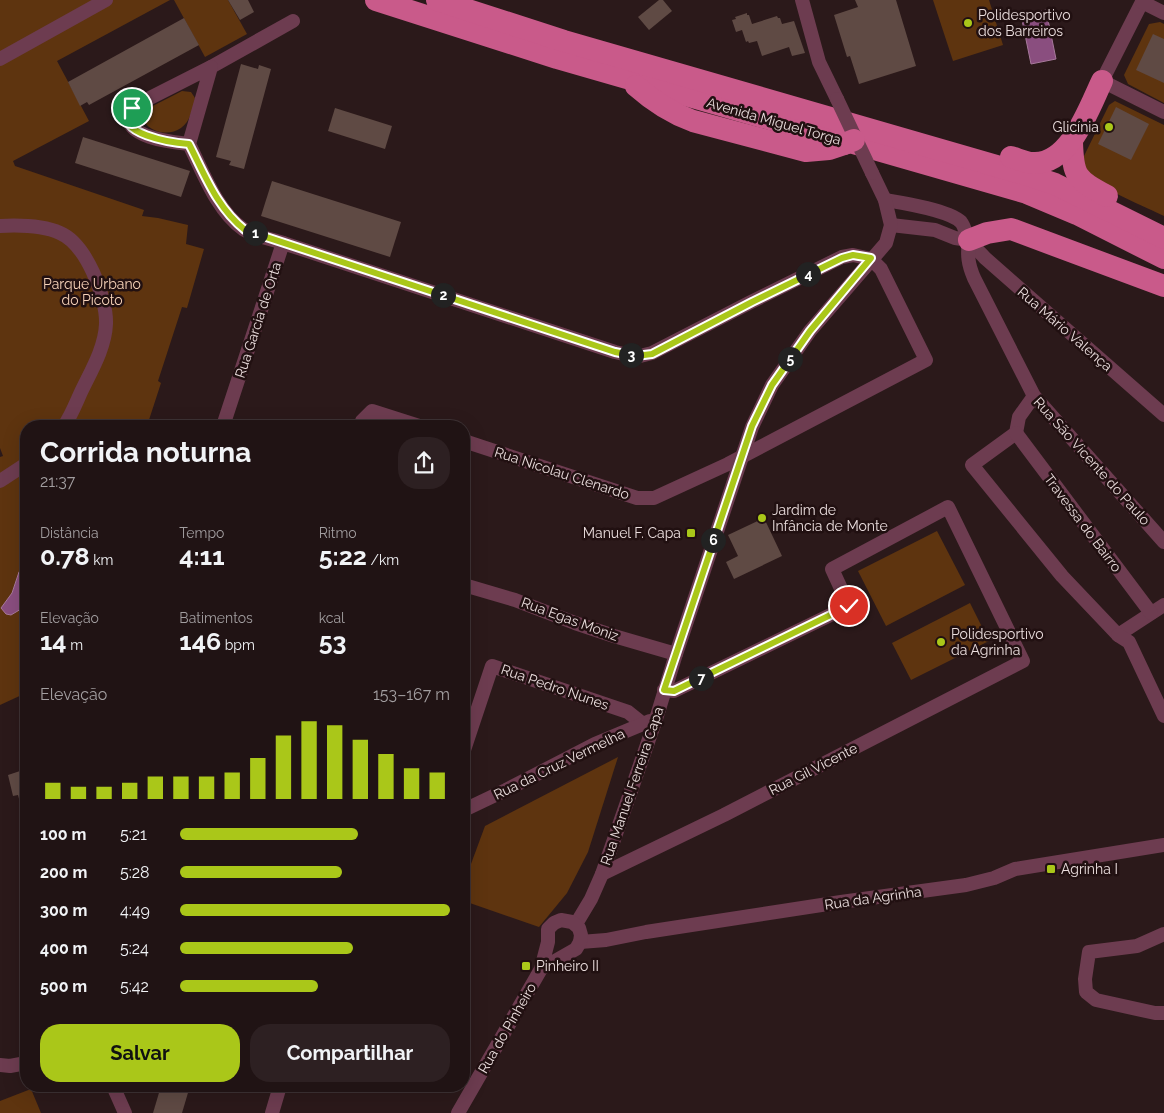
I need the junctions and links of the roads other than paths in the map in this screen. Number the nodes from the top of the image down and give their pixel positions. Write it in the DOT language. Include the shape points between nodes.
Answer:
graph roads {
  1 [pos="106,0"];
  2 [pos="376,0"];
  3 [pos="437,0"];
  4 [pos="802,0"];
  5 [pos="1143,1"];
  6 [pos="1164,13"];
  7 [pos="292,21"];
  8 [pos="0,59"];
  9 [pos="211,67"];
  10 [pos="628,78"];
  11 [pos="1102,81"];
  12 [pos="1164,112"];
  13 [pos="851,141"];
  14 [pos="1072,142"];
  15 [pos="189,144"];
  16 [pos="939,149"];
  17 [pos="885,200"];
  18 [pos="891,225"];
  19 [pos="1164,225"];
  20 [pos="0,226"];
  21 [pos="1164,238"];
  22 [pos="969,240"];
  23 [pos="283,243"];
  24 [pos="871,258"];
  25 [pos="1164,258"];
  26 [pos="1164,286"];
  27 [pos="1034,396"];
  28 [pos="1164,415"];
  29 [pos="67,420"];
  30 [pos="225,420"];
  31 [pos="363,420"];
  32 [pos="400,420"];
  33 [pos="1016,433"];
  34 [pos="470,443"];
  35 [pos="742,456"];
  36 [pos="20,468"];
  37 [pos="0,481"];
  38 [pos="1164,542"];
  39 [pos="470,587"];
  40 [pos="1164,605"];
  41 [pos="1151,613"];
  42 [pos="1118,634"];
  43 [pos="676,654"];
  44 [pos="664,690"];
  45 [pos="1164,716"];
  46 [pos="649,722"];
  47 [pos="470,732"];
  48 [pos="470,807"];
  49 [pos="1164,845"];
  50 [pos="602,874"];
  51 [pos="576,924"];
  52 [pos="1164,934"];
  53 [pos="548,942"];
  54 [pos="580,942"];
  55 [pos="568,954"];
  56 [pos="541,969"];
  57 [pos="1164,1013"];
  58 [pos="20,1064"];
  59 [pos="0,1065"];
  60 [pos="116,1092"];
  61 [pos="278,1092"];
  62 [pos="125,1113"];
  63 [pos="272,1113"];
  64 [pos="458,1113"];
  1 -- 8 [label="street"];
  2 -- 10 [label="highway, Avenida Miguel Torga"];
  3 -- 16 [label="highway, Avenida Miguel Torga" via="564,42"];
  4 -- 13 [label="street, bridge" via="819,62 837,99"];
  5 -- 6 [label="street"];
  5 -- 11 [label="street"];
  7 -- 9 [label="street"];
  9 -- 15 [label="street"];
  9 -- 15 [label="street" via="138,104 128,114 127,120 136,131 158,140"];
  10 -- 13 [label="highway" via="661,106 693,121 806,152 829,149"];
  10 -- 25 [label="highway, Avenida Miguel Torga" via="1027,194 1077,214"];
  11 -- 12 [label="street"];
  11 -- 14 [label="highway"];
  13 -- 17 [label="street, bridge"];
  14 -- 16 [label="highway" via="1046,162 1033,163 972,148"];
  14 -- 19 [label="highway" via="1075,172 1087,185"];
  15 -- 23 [label="street" via="232,220 245,230"];
  16 -- 21 [label="highway, Avenida Miguel Torga" via="1055,184"];
  17 -- 18 [label="street"];
  17 -- 22 [label="street, Rua Mário Valença" via="954,218 962,224"];
  18 -- 22 [label="street" via="935,230"];
  18 -- 24 [label="street, Rua Manuel Ferreira Capa" via="886,243"];
  20 -- 29 [label="street" via="39,227 62,233 81,252 102,292 106,325 103,340"];
  22 -- 26 [label="highway" via="1011,229"];
  22 -- 27 [label="street, Rua São Vicente do Paulo" via="967,254 974,278"];
  22 -- 28 [label="street, Rua Mário Valença" via="985,258"];
  23 -- 24 [label="street" via="615,352 636,356 652,354 842,258 853,255"];
  23 -- 30 [label="street, Rua Garcia de Orta"];
  24 -- 35 [label="street, Rua Manuel Ferreira Capa" via="810,331 772,385"];
  24 -- 35 [label="street, Rua Nicolau Clenardo" via="881,269 926,360"];
  27 -- 33 [label="street" via="1019,417"];
  27 -- 38 [label="street, Rua São Vicente do Paulo"];
  31 -- 32 [label="street" via="372,411"];
  33 -- 41 [label="street, Travessa do Bairro"];
  33 -- 42 [label="street" via="972,465 1062,576"];
  34 -- 35 [label="street, Rua Nicolau Clenardo" via="637,498 654,498"];
  35 -- 43 [label="street, Rua Manuel Ferreira Capa"];
  36 -- 37 [label="street"];
  39 -- 43 [label="street, Rua Egas Moniz"];
  40 -- 41 [label="street"];
  41 -- 42 [label="street"];
  42 -- 45 [label="street" via="1129,642"];
  43 -- 44 [label="street, Rua Manuel Ferreira Capa"];
  44 -- 46 [label="street, Rua Manuel Ferreira Capa"];
  44 -- 50 [label="street, Rua Gil Vicente" via="674,691 849,606 832,568 948,507 1023,661"];
  46 -- 47 [label="street, Rua Pedro Nunes" via="492,666"];
  46 -- 48 [label="street, Rua da Cruz Vermelha" via="596,744"];
  46 -- 50 [label="street, Rua Manuel Ferreira Capa"];
  49 -- 54 [label="street, Rua da Agrinha" via="1014,869 966,885"];
  50 -- 51 [label="street, Rua Manuel Ferreira Capa"];
  51 -- 53 [label="street, Rua do Pinheiro" via="567,920 554,923 548,929"];
  51 -- 54 [label="street"];
  52 -- 57 [label="street" via="1136,946 1089,952 1085,979 1086,992 1096,1000 1155,1014"];
  53 -- 55 [label="street" via="556,952"];
  53 -- 56 [label="street, Rua do Pinheiro"];
  54 -- 55 [label="street, Rua do Pinheiro"];
  55 -- 56 [label="street, Rua do Pinheiro"];
  56 -- 64 [label="street, Rua do Pinheiro"];
  58 -- 59 [label="street"];
  60 -- 62 [label="street"];
  61 -- 63 [label="street"];
}
